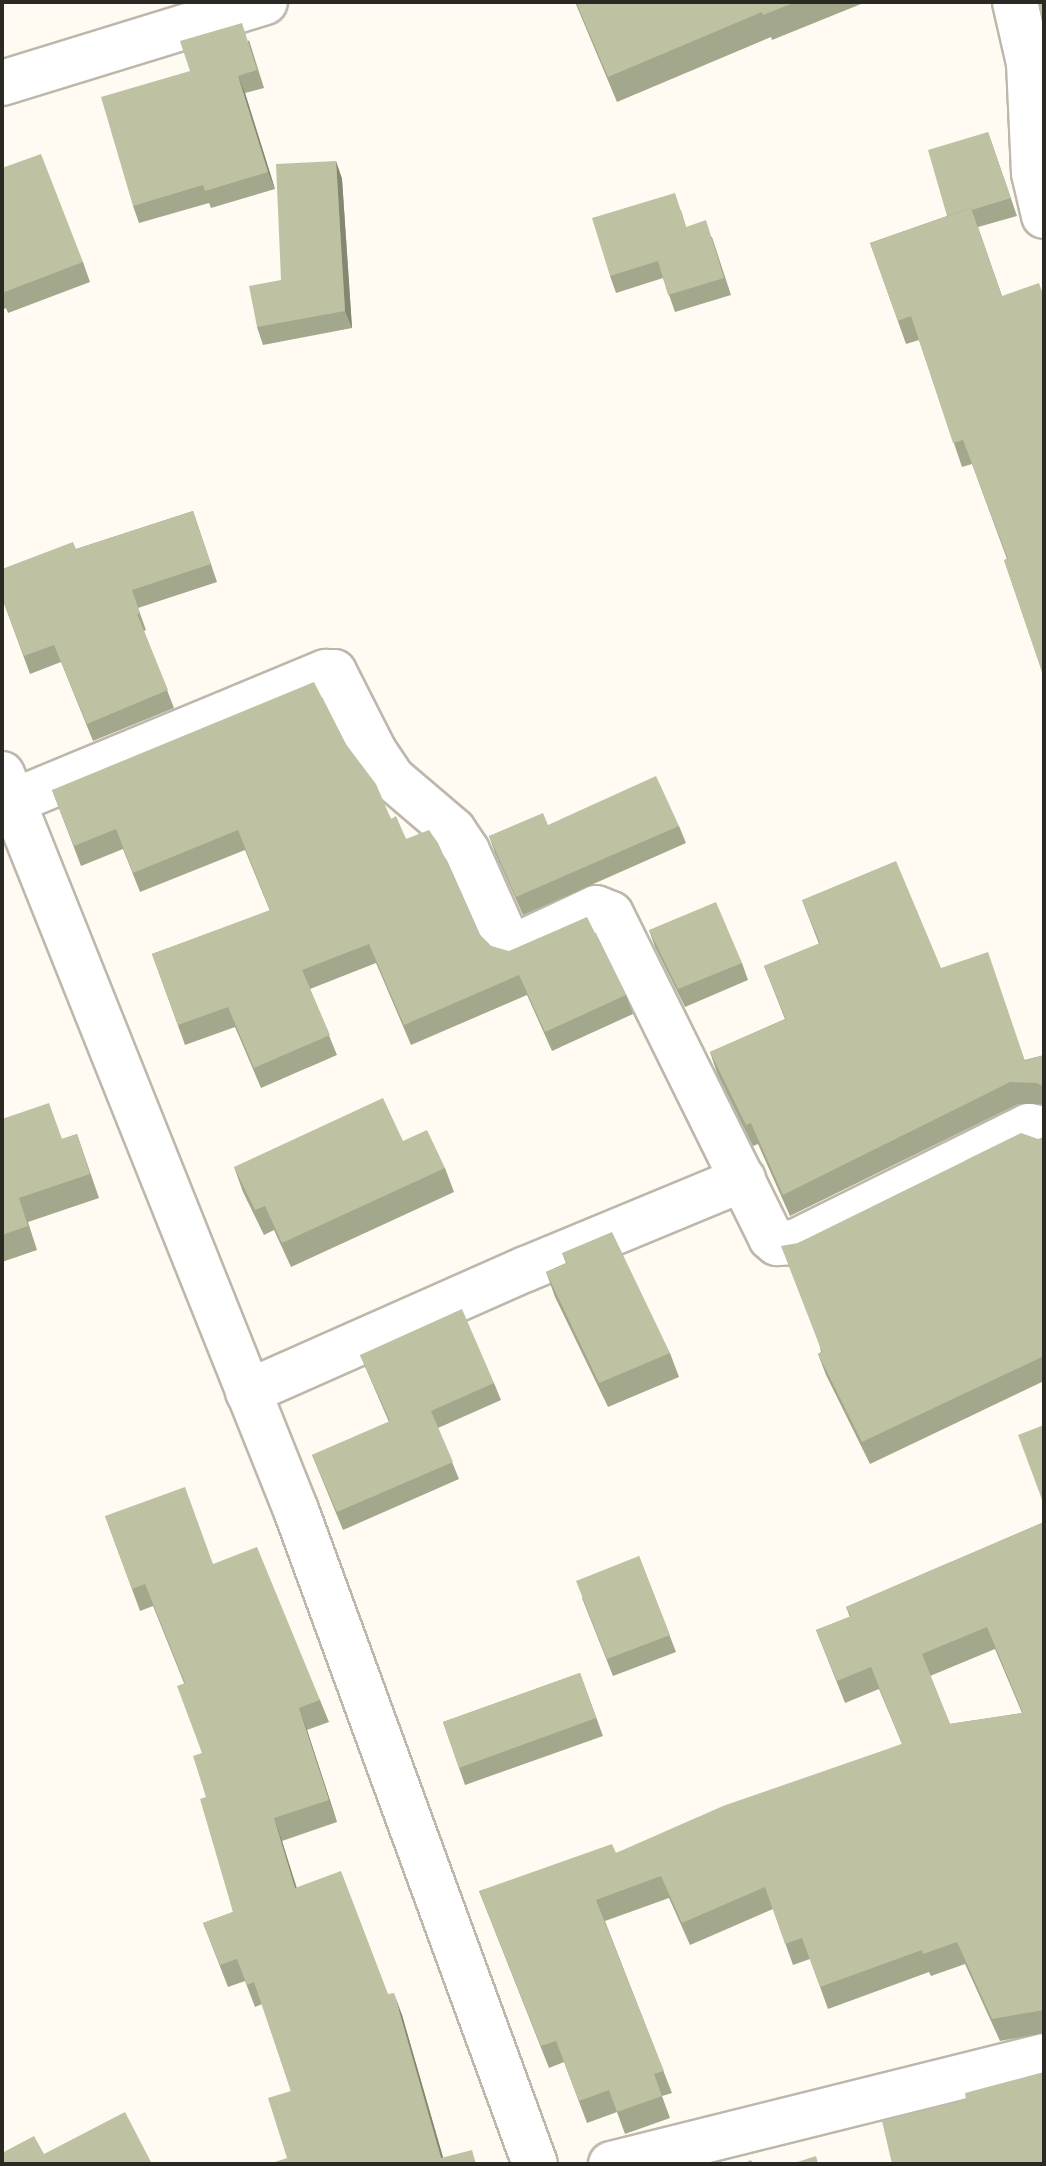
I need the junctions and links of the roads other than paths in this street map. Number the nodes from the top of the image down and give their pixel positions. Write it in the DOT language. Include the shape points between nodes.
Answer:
graph roads {
  1 [pos="265,2"];
  2 [pos="1015,2"];
  3 [pos="2,83"];
  4 [pos="1044,216"];
  5 [pos="5,794"];
  6 [pos="1044,1135"];
  7 [pos="743,1179"];
  8 [pos="248,1392"];
  9 [pos="1044,2056"];
  10 [pos="535,2164"];
  11 [pos="611,2164"];
  1 -- 3 [label="street"];
  2 -- 4 [label="street" via="1029,63 1034,173"];
  5 -- 7 [label="street" via="334,672 393,779 453,830 467,851 508,943 515,946 596,908 611,914"];
  5 -- 8 [label="street"];
  6 -- 7 [label="street" via="1029,1126 785,1245 771,1238"];
  7 -- 8 [label="street"];
  8 -- 10 [label="street"];
  9 -- 11 [label="street"];
}
